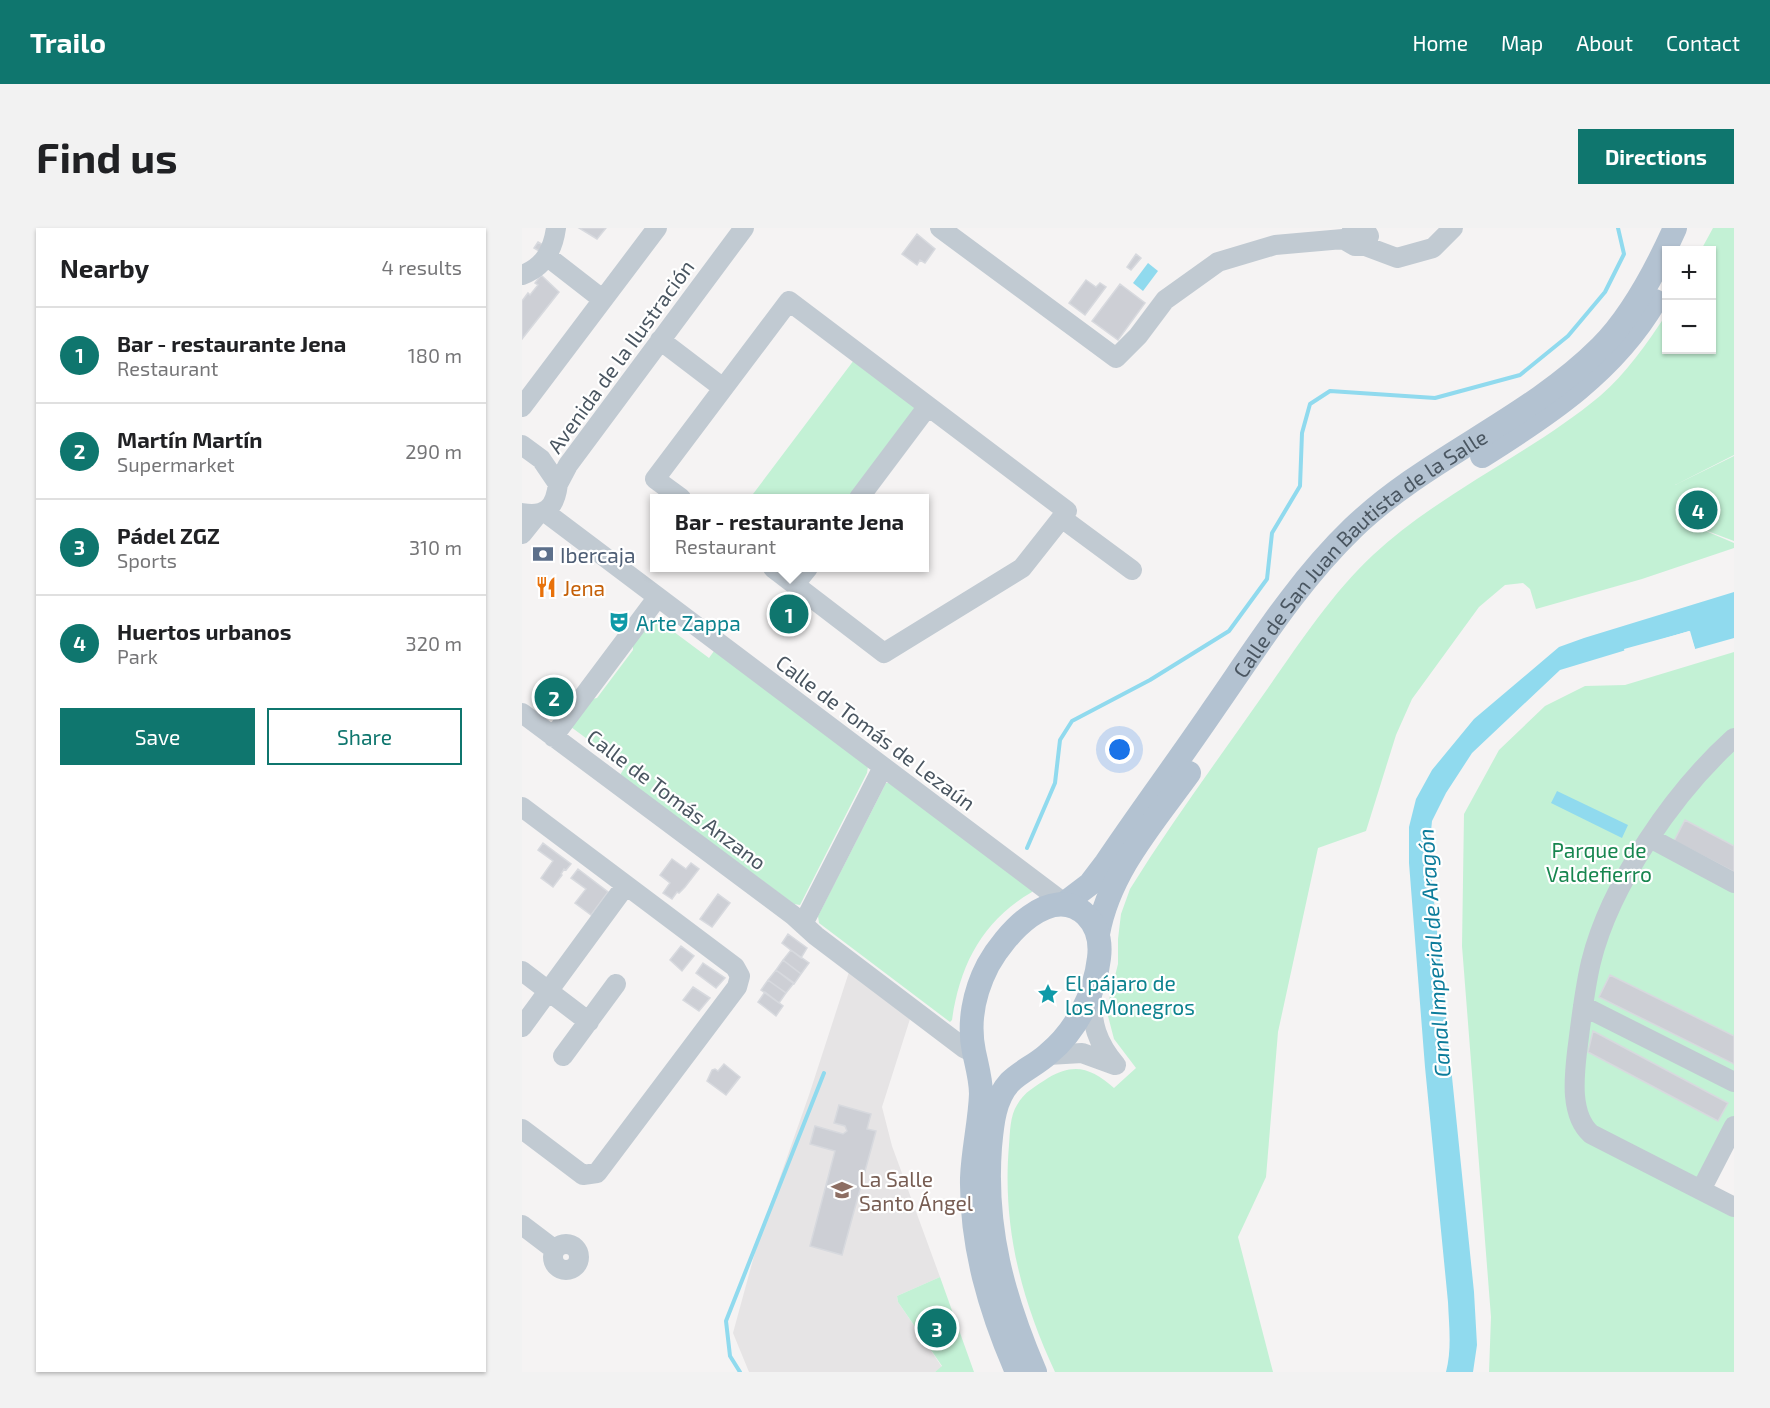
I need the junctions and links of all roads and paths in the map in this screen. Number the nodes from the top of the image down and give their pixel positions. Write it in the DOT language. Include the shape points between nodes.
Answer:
graph roads {
  1 [pos="556,228"];
  2 [pos="657,228"];
  3 [pos="744,228"];
  4 [pos="940,228"];
  5 [pos="1453,228"];
  6 [pos="1675,228"];
  7 [pos="1693,228"];
  8 [pos="1359,234"];
  9 [pos="1684,246"];
  10 [pos="548,257"];
  11 [pos="522,274"];
  12 [pos="1662,287"];
  13 [pos="602,299"];
  14 [pos="660,340"];
  15 [pos="723,388"];
  16 [pos="928,405"];
  17 [pos="522,407"];
  18 [pos="522,445"];
  19 [pos="558,484"];
  20 [pos="671,494"];
  21 [pos="862,494"];
  22 [pos="535,513"];
  23 [pos="1063,519"];
  24 [pos="522,534"];
  25 [pos="1132,570"];
  26 [pos="779,572"];
  27 [pos="804,572"];
  28 [pos="795,584"];
  29 [pos="657,598"];
  30 [pos="522,713"];
  31 [pos="553,737"];
  32 [pos="1734,738"];
  33 [pos="883,767"];
  34 [pos="522,807"];
  35 [pos="1650,838"];
  36 [pos="1734,883"];
  37 [pos="626,885"];
  38 [pos="1065,903"];
  39 [pos="803,924"];
  40 [pos="1098,934"];
  41 [pos="522,970"];
  42 [pos="616,984"];
  43 [pos="1092,987"];
  44 [pos="549,991"];
  45 [pos="1583,1006"];
  46 [pos="589,1022"];
  47 [pos="522,1027"];
  48 [pos="975,1053"];
  49 [pos="1048,1055"];
  50 [pos="563,1056"];
  51 [pos="1022,1072"];
  52 [pos="1734,1082"];
  53 [pos="1734,1126"];
  54 [pos="522,1129"];
  55 [pos="1701,1190"];
  56 [pos="1734,1208"];
  57 [pos="522,1225"];
  58 [pos="555,1250"];
  59 [pos="1017,1372"];
  60 [pos="1035,1372"];
  1 -- 10 [label="street"];
  2 -- 13 [label="street"];
  3 -- 14 [label="street, Avenida de la Ilustración"];
  4 -- 8 [label="street" via="1116,358 1165,300 1218,262 1275,245"];
  5 -- 8 [label="street" via="1433,248 1397,258"];
  6 -- 38 [label="main road, Calle de San Juan Bautista de la Salle" via="1632,307 1603,345 1568,378 1402,488 1328,553 1268,629 1106,863 1090,884"];
  7 -- 9 [label="main road"];
  10 -- 11 [label="street"];
  10 -- 13 [label="street"];
  12 -- 40 [label="main road, Calle de San Juan Bautista de la Salle" via="1628,340 1578,391 1413,500 1345,558 1292,624 1129,857 1108,897"];
  13 -- 17 [label="street"];
  14 -- 15 [label="street"];
  14 -- 19 [label="street, Avenida de la Ilustración"];
  15 -- 16 [label="street" via="789,301"];
  15 -- 20 [label="street" via="650,485"];
  16 -- 21 [label="street"];
  16 -- 23 [label="street" via="1067,511"];
  18 -- 19 [label="street" via="541,459"];
  19 -- 22 [label="street, Avenida de la Ilustración" via="555,499"];
  22 -- 24 [label="street"];
  22 -- 29 [label="street, Calle de Tomás de Lezaún"];
  23 -- 25 [label="street"];
  23 -- 28 [label="street" via="1022,568 884,653"];
  26 -- 28 [label="street"];
  27 -- 28 [label="street"];
  29 -- 31 [label="street"];
  29 -- 33 [label="street, Calle de Tomás de Lezaún"];
  30 -- 31 [label="street, Calle de Tomás Anzano"];
  31 -- 39 [label="street, Calle de Tomás Anzano"];
  32 -- 35 [label="street" via="1702,770"];
  33 -- 38 [label="street, Calle de Tomás de Lezaún"];
  33 -- 39 [label="street"];
  34 -- 37 [label="street"];
  35 -- 36 [label="street"];
  35 -- 45 [label="street" via="1616,897 1596,945"];
  37 -- 44 [label="street"];
  37 -- 54 [label="street" via="735,967 739,982 597,1173 583,1175"];
  38 -- 40 [label="main road" via="1084,914"];
  38 -- 48 [label="main road, Calle de San Juan Bautista de la Salle" via="1044,908 1022,923 990,962 975,1002"];
  39 -- 48 [label="street, Calle de Tomás Anzano"];
  40 -- 43 [label="main road, Calle de San Juan Bautista de la Salle" via="1099,959"];
  41 -- 44 [label="street"];
  42 -- 46 [label="street"];
  43 -- 49 [label="main road, Calle de San Juan Bautista de la Salle" via="1073,1027"];
  43 -- 49 [label="street" via="1096,1036 1116,1065 1082,1053"];
  44 -- 46 [label="street"];
  44 -- 47 [label="street"];
  45 -- 52 [label="street"];
  45 -- 55 [label="street" via="1576,1064 1580,1121 1599,1138"];
  46 -- 50 [label="street"];
  48 -- 51 [label="main road" via="1001,1070"];
  48 -- 59 [label="main road, Calle de San Juan Bautista de la Salle" via="981,1094 973,1160 975,1230 993,1310"];
  49 -- 51 [label="main road, Calle de San Juan Bautista de la Salle"];
  51 -- 60 [label="main road, Calle de San Juan Bautista de la Salle" via="1002,1093 994,1117 988,1170 989,1213 1006,1297"];
  53 -- 55 [label="street"];
  55 -- 56 [label="street"];
  57 -- 58 [label="street"];
}
